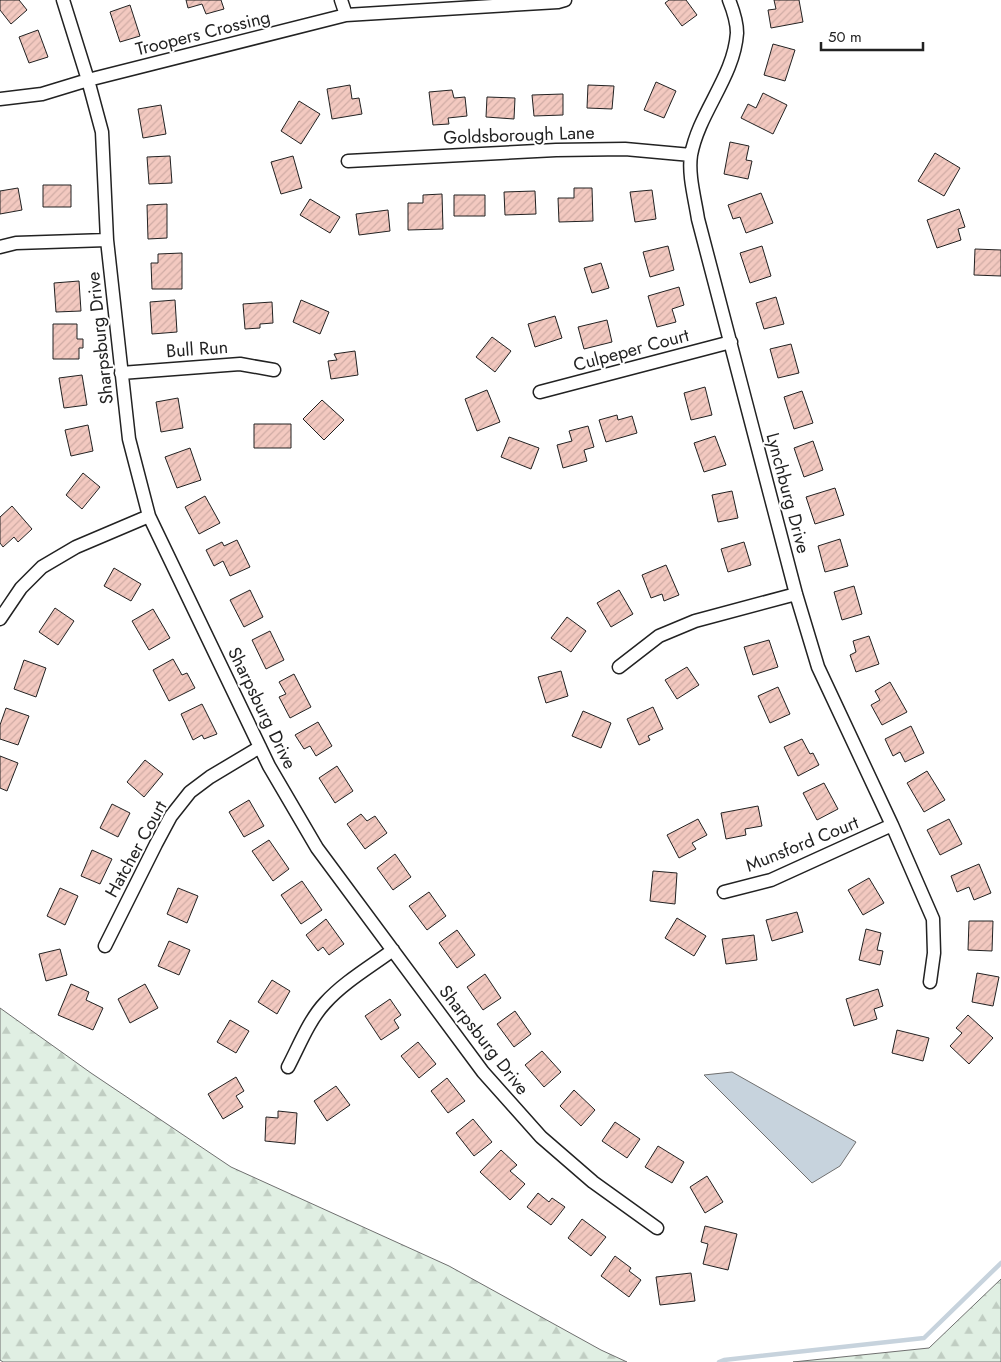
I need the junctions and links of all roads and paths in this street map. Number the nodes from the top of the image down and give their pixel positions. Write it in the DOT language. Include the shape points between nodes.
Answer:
graph roads {
  1 [pos="63,0"];
  2 [pos="341,0"];
  3 [pos="565,0"];
  4 [pos="729,0"];
  5 [pos="346,15"];
  6 [pos="88,80"];
  7 [pos="0,99"];
  8 [pos="691,154"];
  9 [pos="348,161"];
  10 [pos="107,240"];
  11 [pos="0,247"];
  12 [pos="731,342"];
  13 [pos="274,370"];
  14 [pos="121,372"];
  15 [pos="540,392"];
  16 [pos="149,516"];
  17 [pos="796,594"];
  18 [pos="0,619"];
  19 [pos="619,667"];
  20 [pos="260,747"];
  21 [pos="892,825"];
  22 [pos="724,892"];
  23 [pos="105,946"];
  24 [pos="393,950"];
  25 [pos="930,982"];
  26 [pos="288,1067"];
  27 [pos="657,1228"];
  1 -- 6 [label="street, Sharpsburg Drive"];
  2 -- 5 [label="street"];
  3 -- 5 [label="street, Troopers Crossing"];
  4 -- 8 [label="street, Lynchburg Drive" via="737,33 733,53 696,135"];
  5 -- 6 [label="street, Troopers Crossing"];
  6 -- 7 [label="street, Troopers Crossing" via="42,94"];
  6 -- 10 [label="street, Sharpsburg Drive" via="102,132"];
  8 -- 9 [label="street, Goldsborough Lane" via="626,149 556,150"];
  8 -- 12 [label="street, Lynchburg Drive" via="698,219"];
  10 -- 11 [label="street" via="16,243"];
  10 -- 14 [label="street, Sharpsburg Drive"];
  12 -- 15 [label="street, Culpeper Court"];
  12 -- 17 [label="street, Lynchburg Drive"];
  13 -- 14 [label="street, Bull Run" via="240,364"];
  14 -- 16 [label="street, Sharpsburg Drive" via="129,439"];
  16 -- 18 [label="street" via="76,547 42,567 21,588"];
  16 -- 20 [label="street, Sharpsburg Drive"];
  17 -- 19 [label="street" via="695,621 660,636"];
  17 -- 21 [label="street, Lynchburg Drive" via="818,667"];
  20 -- 23 [label="street, Hatcher Court" via="190,792 171,816"];
  20 -- 24 [label="street, Sharpsburg Drive" via="317,848"];
  21 -- 22 [label="street, Munsford Court" via="771,880"];
  21 -- 25 [label="street, Lynchburg Drive" via="933,919 934,953"];
  24 -- 26 [label="street" via="324,1004"];
  24 -- 27 [label="street, Sharpsburg Drive" via="483,1072 541,1137 593,1182"];
}
